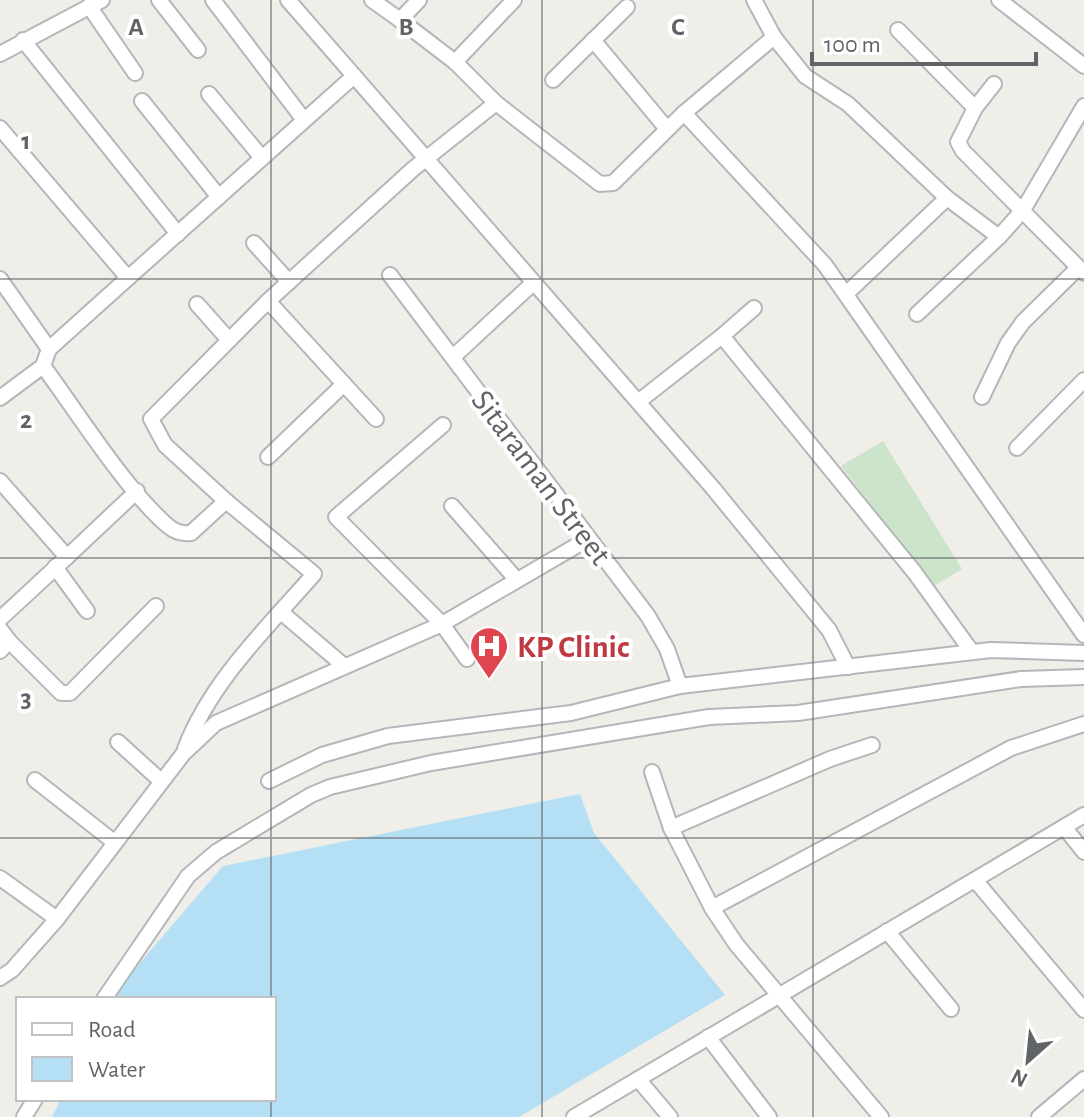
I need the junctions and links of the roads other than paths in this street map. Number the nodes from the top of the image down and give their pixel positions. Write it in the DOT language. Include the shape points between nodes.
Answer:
graph roads {
  1 [pos="159,0"];
  2 [pos="213,0"];
  3 [pos="288,0"];
  4 [pos="372,0"];
  5 [pos="419,0"];
  6 [pos="514,0"];
  7 [pos="754,0"];
  8 [pos="999,0"];
  9 [pos="95,3"];
  10 [pos="627,7"];
  11 [pos="400,20"];
  12 [pos="898,30"];
  13 [pos="774,37"];
  14 [pos="23,40"];
  15 [pos="593,40"];
  16 [pos="198,50"];
  17 [pos="0,54"];
  18 [pos="455,62"];
  19 [pos="1084,66"];
  20 [pos="135,73"];
  21 [pos="354,76"];
  22 [pos="553,80"];
  23 [pos="994,84"];
  24 [pos="209,94"];
  25 [pos="142,101"];
  26 [pos="496,103"];
  27 [pos="1084,106"];
  28 [pos="975,108"];
  29 [pos="684,113"];
  30 [pos="304,120"];
  31 [pos="0,128"];
  32 [pos="667,129"];
  33 [pos="262,158"];
  34 [pos="427,158"];
  35 [pos="219,197"];
  36 [pos="947,198"];
  37 [pos="1023,210"];
  38 [pos="178,234"];
  39 [pos="999,237"];
  40 [pos="254,243"];
  41 [pos="1081,271"];
  42 [pos="390,275"];
  43 [pos="128,278"];
  44 [pos="0,279"];
  45 [pos="289,282"];
  46 [pos="532,284"];
  47 [pos="846,294"];
  48 [pos="268,301"];
  49 [pos="197,304"];
  50 [pos="754,308"];
  51 [pos="917,314"];
  52 [pos="722,336"];
  53 [pos="229,340"];
  54 [pos="49,349"];
  55 [pos="453,357"];
  56 [pos="43,366"];
  57 [pos="1084,380"];
  58 [pos="344,384"];
  59 [pos="982,397"];
  60 [pos="0,398"];
  61 [pos="638,402"];
  62 [pos="376,419"];
  63 [pos="443,425"];
  64 [pos="1017,448"];
  65 [pos="268,457"];
  66 [pos="0,481"];
  67 [pos="137,491"];
  68 [pos="226,501"];
  69 [pos="452,506"];
  70 [pos="588,539"];
  71 [pos="61,562"];
  72 [pos="516,579"];
  73 [pos="156,606"];
  74 [pos="87,611"];
  75 [pos="281,612"];
  76 [pos="0,619"];
  77 [pos="442,624"];
  78 [pos="1084,635"];
  79 [pos="3,640"];
  80 [pos="972,652"];
  81 [pos="1084,653"];
  82 [pos="467,659"];
  83 [pos="343,665"];
  84 [pos="848,667"];
  85 [pos="1084,677"];
  86 [pos="680,686"];
  87 [pos="1084,724"];
  88 [pos="118,742"];
  89 [pos="872,745"];
  90 [pos="183,754"];
  91 [pos="652,772"];
  92 [pos="35,780"];
  93 [pos="161,781"];
  94 [pos="269,781"];
  95 [pos="1084,815"];
  96 [pos="1064,827"];
  97 [pos="671,828"];
  98 [pos="114,842"];
  99 [pos="1084,852"];
  100 [pos="0,878"];
  101 [pos="975,880"];
  102 [pos="712,908"];
  103 [pos="57,919"];
  104 [pos="887,931"];
  105 [pos="0,978"];
  106 [pos="779,995"];
  107 [pos="105,997"];
  108 [pos="951,1009"];
  109 [pos="1084,1010"];
  110 [pos="708,1037"];
  111 [pos="638,1079"];
  112 [pos="1084,1079"];
  113 [pos="585,1114"];
  114 [pos="670,1117"];
  115 [pos="769,1117"];
  116 [pos="881,1117"];
  117 [pos="1039,1117"];
  1 -- 16 [label="street"];
  2 -- 30 [label="street"];
  3 -- 21 [label="street"];
  4 -- 11 [label="street"];
  5 -- 11 [label="street"];
  6 -- 18 [label="street"];
  7 -- 13 [label="street"];
  8 -- 19 [label="street"];
  9 -- 14 [label="street"];
  9 -- 20 [label="street"];
  10 -- 15 [label="street"];
  11 -- 18 [label="street"];
  12 -- 28 [label="street"];
  13 -- 29 [label="street"];
  13 -- 36 [label="street" via="805,76 848,104"];
  14 -- 17 [label="street"];
  14 -- 38 [label="street"];
  15 -- 22 [label="street"];
  15 -- 32 [label="street"];
  18 -- 26 [label="street"];
  21 -- 30 [label="street"];
  21 -- 34 [label="street"];
  23 -- 28 [label="street"];
  24 -- 33 [label="street"];
  25 -- 35 [label="street"];
  26 -- 32 [label="street" via="600,184 613,183"];
  26 -- 34 [label="street"];
  27 -- 37 [label="street"];
  28 -- 37 [label="street" via="958,142"];
  29 -- 32 [label="street"];
  29 -- 47 [label="street"];
  30 -- 33 [label="street"];
  31 -- 43 [label="street"];
  33 -- 35 [label="street"];
  34 -- 45 [label="street"];
  34 -- 46 [label="street"];
  35 -- 38 [label="street"];
  36 -- 39 [label="street"];
  36 -- 47 [label="street"];
  37 -- 39 [label="street"];
  37 -- 41 [label="street"];
  38 -- 43 [label="street"];
  39 -- 51 [label="street"];
  40 -- 45 [label="street"];
  41 -- 59 [label="street" via="1023,322"];
  42 -- 55 [label="street, Sitaraman Street"];
  43 -- 54 [label="street"];
  44 -- 54 [label="street"];
  45 -- 48 [label="street"];
  46 -- 55 [label="street"];
  46 -- 61 [label="street"];
  47 -- 78 [label="street"];
  48 -- 53 [label="street"];
  48 -- 58 [label="street"];
  49 -- 53 [label="street"];
  50 -- 52 [label="street"];
  52 -- 61 [label="street"];
  52 -- 80 [label="street" via="915,573"];
  53 -- 68 [label="street" via="151,419 165,445"];
  54 -- 56 [label="street"];
  55 -- 70 [label="street, Sitaraman Street"];
  56 -- 60 [label="street"];
  56 -- 67 [label="street"];
  57 -- 64 [label="street"];
  58 -- 62 [label="street"];
  58 -- 65 [label="street"];
  61 -- 84 [label="street" via="829,630"];
  63 -- 77 [label="street" via="336,517"];
  66 -- 71 [label="street"];
  67 -- 68 [label="street" via="168,526 184,534"];
  67 -- 71 [label="street"];
  68 -- 75 [label="street" via="314,574"];
  69 -- 72 [label="street"];
  70 -- 72 [label="street"];
  70 -- 86 [label="street, Sitaraman Street" via="659,633"];
  71 -- 74 [label="street"];
  71 -- 76 [label="street"];
  72 -- 77 [label="street"];
  73 -- 79 [label="street" via="70,693 61,693"];
  75 -- 83 [label="street"];
  75 -- 90 [label="street" via="217,688"];
  77 -- 82 [label="street"];
  77 -- 83 [label="street"];
  80 -- 81 [label="street"];
  80 -- 84 [label="street"];
  83 -- 90 [label="street" via="216,723"];
  84 -- 86 [label="street"];
  85 -- 107 [label="street" via="1021,679 812,711 709,717 431,763 330,787 216,852 188,876"];
  86 -- 94 [label="street" via="571,713 388,736 322,755"];
  87 -- 102 [label="street" via="998,754"];
  88 -- 93 [label="street"];
  89 -- 97 [label="street"];
  90 -- 93 [label="street"];
  91 -- 97 [label="street"];
  92 -- 98 [label="street"];
  93 -- 98 [label="street"];
  95 -- 96 [label="street"];
  96 -- 99 [label="street"];
  96 -- 101 [label="street"];
  97 -- 102 [label="street"];
  98 -- 103 [label="street"];
  100 -- 103 [label="street"];
  101 -- 104 [label="street"];
  101 -- 109 [label="street"];
  102 -- 106 [label="street"];
  103 -- 105 [label="street"];
  104 -- 106 [label="street"];
  104 -- 108 [label="street"];
  106 -- 110 [label="street"];
  106 -- 116 [label="street"];
  110 -- 111 [label="street"];
  110 -- 115 [label="street"];
  111 -- 113 [label="street"];
  111 -- 114 [label="street"];
  112 -- 117 [label="street"];
}
